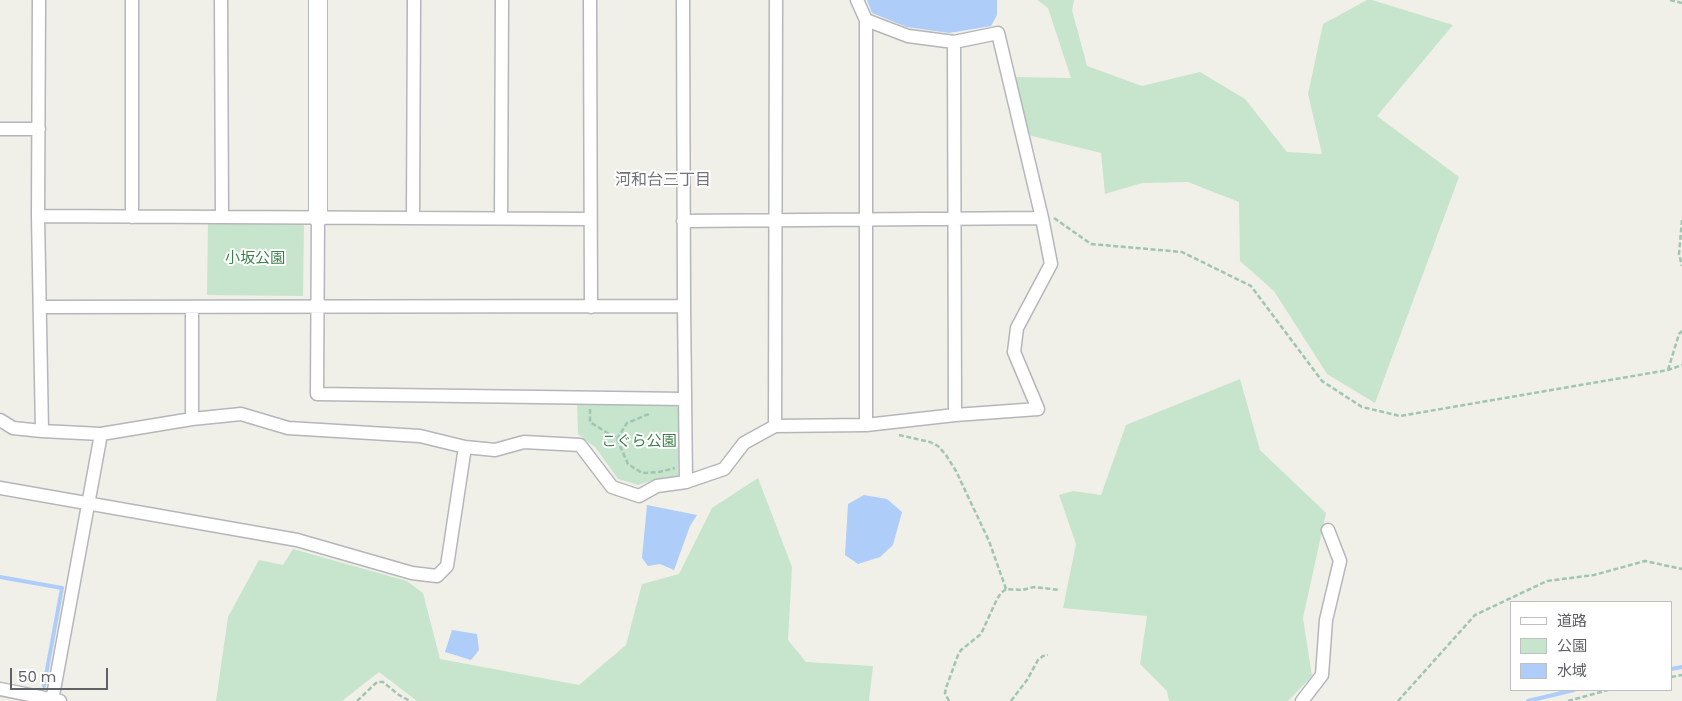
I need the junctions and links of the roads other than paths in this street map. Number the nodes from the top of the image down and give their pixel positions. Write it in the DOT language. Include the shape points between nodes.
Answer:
graph roads {
  1 [pos="40,0"];
  2 [pos="132,0"];
  3 [pos="221,0"];
  4 [pos="318,0"];
  5 [pos="414,0"];
  6 [pos="502,0"];
  7 [pos="590,0"];
  8 [pos="684,0"];
  9 [pos="776,0"];
  10 [pos="857,0"];
  11 [pos="866,20"];
  12 [pos="954,42"];
  13 [pos="0,129"];
  14 [pos="39,129"];
  15 [pos="38,216"];
  16 [pos="132,217"];
  17 [pos="222,217"];
  18 [pos="318,218"];
  19 [pos="413,218"];
  20 [pos="501,218"];
  21 [pos="1042,218"];
  22 [pos="590,219"];
  23 [pos="955,219"];
  24 [pos="777,220"];
  25 [pos="865,220"];
  26 [pos="684,221"];
  27 [pos="684,306"];
  28 [pos="40,307"];
  29 [pos="591,307"];
  30 [pos="192,308"];
  31 [pos="317,308"];
  32 [pos="686,399"];
  33 [pos="955,415"];
  34 [pos="192,419"];
  35 [pos="0,420"];
  36 [pos="866,425"];
  37 [pos="775,426"];
  38 [pos="42,431"];
  39 [pos="101,434"];
  40 [pos="465,447"];
  41 [pos="686,482"];
  42 [pos="0,488"];
  43 [pos="88,504"];
  44 [pos="1328,530"];
  45 [pos="0,689"];
  46 [pos="55,700"];
  47 [pos="1302,701"];
  1 -- 14 [label="street"];
  2 -- 16 [label="street"];
  3 -- 17 [label="street"];
  4 -- 18 [label="street"];
  5 -- 19 [label="street"];
  6 -- 20 [label="street"];
  7 -- 22 [label="street"];
  8 -- 26 [label="street"];
  9 -- 24 [label="street"];
  10 -- 11 [label="street"];
  11 -- 12 [label="street" via="908,36"];
  11 -- 25 [label="street"];
  12 -- 21 [label="street" via="998,33"];
  12 -- 23 [label="street"];
  13 -- 14 [label="street"];
  14 -- 15 [label="street"];
  15 -- 16 [label="street"];
  15 -- 28 [label="street"];
  16 -- 17 [label="street"];
  17 -- 18 [label="street"];
  18 -- 19 [label="street"];
  18 -- 31 [label="street"];
  19 -- 20 [label="street"];
  20 -- 22 [label="street"];
  21 -- 23 [label="street"];
  21 -- 33 [label="street" via="1051,264 1017,328 1014,352 1038,409"];
  22 -- 29 [label="street"];
  23 -- 25 [label="street"];
  23 -- 33 [label="street"];
  24 -- 25 [label="street"];
  24 -- 26 [label="street"];
  24 -- 37 [label="street"];
  25 -- 36 [label="street"];
  26 -- 27 [label="street"];
  27 -- 29 [label="street"];
  27 -- 32 [label="street"];
  28 -- 30 [label="street"];
  28 -- 38 [label="street"];
  29 -- 31 [label="street"];
  30 -- 31 [label="street"];
  30 -- 34 [label="street"];
  31 -- 32 [label="street" via="317,394"];
  32 -- 41 [label="street"];
  33 -- 36 [label="street"];
  34 -- 39 [label="street"];
  34 -- 40 [label="street" via="241,414 288,428 420,436"];
  35 -- 38 [label="street" via="12,428"];
  36 -- 37 [label="street"];
  37 -- 41 [label="street" via="744,443 724,469"];
  38 -- 39 [label="street"];
  39 -- 43 [label="street"];
  40 -- 41 [label="street" via="495,450 524,442 580,445 612,487 639,496 657,486"];
  40 -- 43 [label="street" via="447,566 436,576 412,573 297,540"];
  42 -- 43 [label="street"];
  43 -- 46 [label="street"];
  44 -- 47 [label="street" via="1340,561 1326,620 1322,675"];
  45 -- 46 [label="street"];
}
